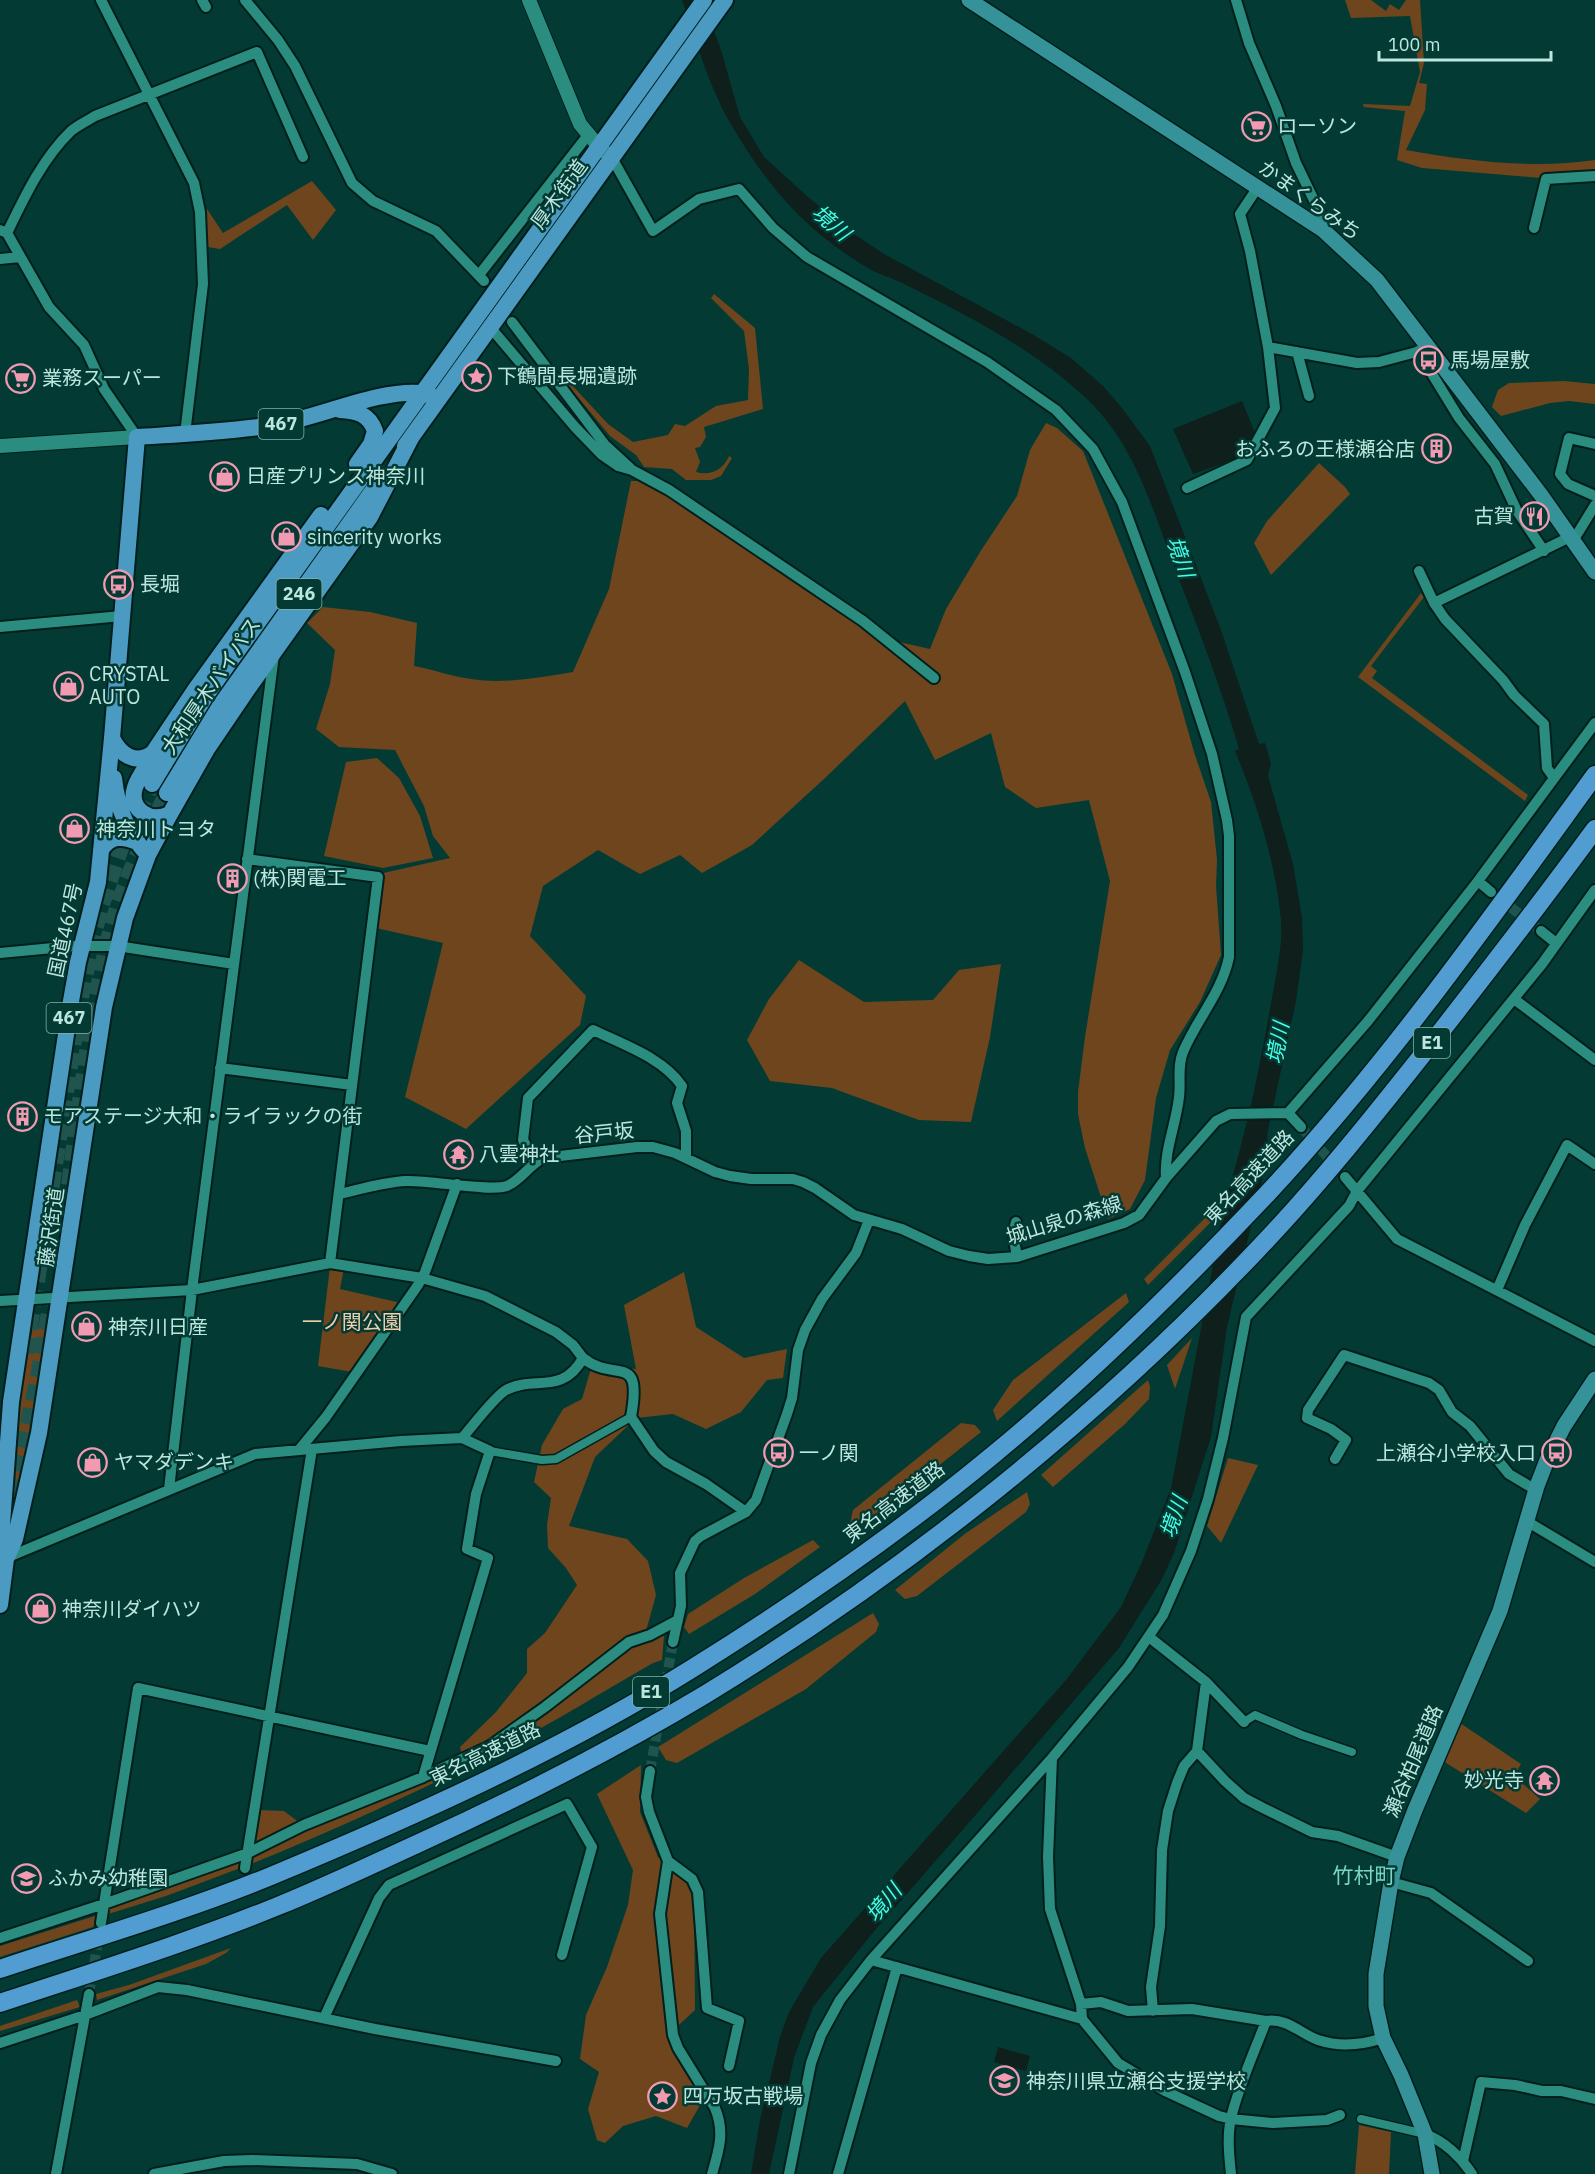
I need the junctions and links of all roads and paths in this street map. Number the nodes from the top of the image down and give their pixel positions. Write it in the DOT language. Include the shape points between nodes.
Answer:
graph roads {
  1 [pos="101,0"];
  2 [pos="245,0"];
  3 [pos="529,0"];
  4 [pos="969,0"];
  5 [pos="1236,0"];
  6 [pos="716,2"];
  7 [pos="149,96"];
  8 [pos="600,147"];
  9 [pos="303,157"];
  10 [pos="1595,176"];
  11 [pos="1258,187"];
  12 [pos="1534,228"];
  13 [pos="1323,230"];
  14 [pos="3,232"];
  15 [pos="20,257"];
  16 [pos="0,259"];
  17 [pos="512,322"];
  18 [pos="490,327"];
  19 [pos="1268,347"];
  20 [pos="1424,350"];
  21 [pos="1297,352"];
  22 [pos="422,393"];
  23 [pos="1309,396"];
  24 [pos="439,399"];
  25 [pos="336,410"];
  26 [pos="185,434"];
  27 [pos="137,437"];
  28 [pos="411,438"];
  29 [pos="1595,444"];
  30 [pos="0,446"];
  31 [pos="377,446"];
  32 [pos="632,470"];
  33 [pos="354,478"];
  34 [pos="1187,488"];
  35 [pos="1595,496"];
  36 [pos="1595,505"];
  37 [pos="1572,539"];
  38 [pos="1544,551"];
  39 [pos="1419,571"];
  40 [pos="1595,573"];
  41 [pos="1434,603"];
  42 [pos="122,616"];
  43 [pos="0,627"];
  44 [pos="275,649"];
  45 [pos="934,678"];
  46 [pos="1595,723"];
  47 [pos="112,738"];
  48 [pos="160,746"];
  49 [pos="1595,775"];
  50 [pos="1554,778"];
  51 [pos="152,784"];
  52 [pos="167,793"];
  53 [pos="170,814"];
  54 [pos="1595,829"];
  55 [pos="137,842"];
  56 [pos="101,850"];
  57 [pos="148,855"];
  58 [pos="247,859"];
  59 [pos="1478,881"];
  60 [pos="1595,890"];
  61 [pos="1491,892"];
  62 [pos="1541,932"];
  63 [pos="1556,943"];
  64 [pos="82,946"];
  65 [pos="117,946"];
  66 [pos="0,953"];
  67 [pos="234,964"];
  68 [pos="1514,999"];
  69 [pos="1595,1060"];
  70 [pos="220,1068"];
  71 [pos="352,1084"];
  72 [pos="1288,1113"];
  73 [pos="1300,1127"];
  74 [pos="686,1157"];
  75 [pos="535,1162"];
  76 [pos="1595,1164"];
  77 [pos="1345,1177"];
  78 [pos="1166,1178"];
  79 [pos="457,1184"];
  80 [pos="1545,1186"];
  81 [pos="1358,1191"];
  82 [pos="1556,1192"];
  83 [pos="339,1194"];
  84 [pos="869,1220"];
  85 [pos="1016,1222"];
  86 [pos="1017,1257"];
  87 [pos="330,1263"];
  88 [pos="422,1278"];
  89 [pos="192,1290"];
  90 [pos="1497,1290"];
  91 [pos="61,1298"];
  92 [pos="26,1300"];
  93 [pos="0,1301"];
  94 [pos="1595,1341"];
  95 [pos="583,1358"];
  96 [pos="1595,1379"];
  97 [pos="631,1417"];
  98 [pos="462,1438"];
  99 [pos="312,1449"];
  100 [pos="299,1450"];
  101 [pos="490,1451"];
  102 [pos="1335,1459"];
  103 [pos="169,1489"];
  104 [pos="1536,1490"];
  105 [pos="746,1512"];
  106 [pos="1527,1522"];
  107 [pos="3,1560"];
  108 [pos="1595,1562"];
  109 [pos="0,1605"];
  110 [pos="678,1620"];
  111 [pos="1149,1637"];
  112 [pos="673,1642"];
  113 [pos="1206,1682"];
  114 [pos="270,1716"];
  115 [pos="1244,1722"];
  116 [pos="430,1750"];
  117 [pos="1197,1751"];
  118 [pos="1352,1752"];
  119 [pos="1052,1758"];
  120 [pos="650,1771"];
  121 [pos="423,1776"];
  122 [pos="248,1853"];
  123 [pos="1397,1857"];
  124 [pos="668,1862"];
  125 [pos="245,1868"];
  126 [pos="1391,1882"];
  127 [pos="104,1904"];
  128 [pos="100,1923"];
  129 [pos="0,1938"];
  130 [pos="562,1955"];
  131 [pos="871,1960"];
  132 [pos="1528,1961"];
  133 [pos="897,1967"];
  134 [pos="0,1969"];
  135 [pos="89,1994"];
  136 [pos="0,2003"];
  137 [pos="1081,2004"];
  138 [pos="1153,2011"];
  139 [pos="85,2015"];
  140 [pos="324,2018"];
  141 [pos="1082,2019"];
  142 [pos="1266,2021"];
  143 [pos="1383,2038"];
  144 [pos="0,2043"];
  145 [pos="556,2061"];
  146 [pos="729,2066"];
  147 [pos="1594,2095"];
  148 [pos="1340,2115"];
  149 [pos="1231,2119"];
  150 [pos="1361,2119"];
  151 [pos="1425,2134"];
  152 [pos="1463,2161"];
  153 [pos="56,2174"];
  154 [pos="154,2174"];
  155 [pos="392,2174"];
  156 [pos="712,2174"];
  157 [pos="789,2174"];
  158 [pos="838,2174"];
  159 [pos="1231,2174"];
  160 [pos="1432,2174"];
  161 [pos="1472,2174"];
  1 -- 7 [label="street"];
  2 -- 8 [label="street" via="295,66 352,183 373,201 436,231 481,278"];
  3 -- 8 [label="street" via="580,124"];
  4 -- 11 [label="main road, かまくらみち"];
  5 -- 13 [label="street" via="1296,163 1322,217"];
  6 -- 8 [label="highway, 厚木街道 / 246" via="679,36"];
  6 -- 8 [label="highway, 厚木街道 / 246" via="687,53"];
  7 -- 9 [label="street" via="257,52"];
  7 -- 14 [label="street" via="95,116 72,130 51,155"];
  7 -- 26 [label="street" via="194,183 199,201 203,284"];
  8 -- 18 [label="highway, 厚木街道 / 246"];
  8 -- 22 [label="highway, 厚木街道 / 246"];
  8 -- 78 [label="street" via="653,231 699,199 739,189 773,228 807,257 987,362 1056,410 1093,449 1122,501 1208,744 1229,836 1229,957 1220,984 1182,1053"];
  10 -- 12 [label="street" via="1546,179"];
  11 -- 13 [label="main road, かまくらみち"];
  11 -- 19 [label="street" via="1240,213"];
  13 -- 20 [label="main road, かまくらみち" via="1377,280"];
  14 -- 15 [label="street"];
  15 -- 16 [label="street"];
  15 -- 27 [label="street" via="49,307 84,345 104,389"];
  17 -- 32 [label="street" via="605,446"];
  18 -- 24 [label="highway, 厚木街道 / 246"];
  18 -- 32 [label="street" via="602,455"];
  19 -- 21 [label="street"];
  19 -- 34 [label="street" via="1275,408 1247,460"];
  20 -- 21 [label="street" via="1379,363"];
  20 -- 37 [label="main road, かまくらみち"];
  20 -- 38 [label="street" via="1459,418 1495,464 1517,511"];
  21 -- 23 [label="street"];
  22 -- 24 [label="highway, 467"];
  22 -- 25 [label="highway, 467" via="381,396"];
  22 -- 31 [label="highway, 大和厚木バイパス / 246"];
  24 -- 28 [label="highway, 大和厚木バイパス / 246"];
  25 -- 26 [label="highway, 467" via="267,426"];
  25 -- 31 [label="highway" via="354,411 368,418"];
  26 -- 27 [label="highway, 467"];
  27 -- 30 [label="street"];
  27 -- 42 [label="highway, 国道467号 / 467"];
  28 -- 44 [label="highway, 藤沢街道" via="370,517"];
  28 -- 52 [label="highway, 大和厚木バイパス / 246" via="239,678"];
  29 -- 35 [label="street" via="1569,438 1560,474 1568,484"];
  31 -- 33 [label="highway, 大和厚木バイパス / 246"];
  31 -- 33 [label="highway, 246"];
  32 -- 45 [label="street" via="662,485 863,621"];
  33 -- 48 [label="highway, 246" via="208,671"];
  33 -- 51 [label="highway, 大和厚木バイパス / 246"];
  36 -- 37 [label="street"];
  37 -- 38 [label="street"];
  37 -- 40 [label="main road, かまくらみち"];
  38 -- 41 [label="street"];
  39 -- 41 [label="street"];
  41 -- 50 [label="street" via="1444,619 1544,724 1547,768"];
  42 -- 43 [label="street"];
  42 -- 47 [label="highway, 国道467号 / 467"];
  44 -- 53 [label="highway, 藤沢街道"];
  44 -- 58 [label="street"];
  46 -- 50 [label="street"];
  47 -- 48 [label="highway" via="131,758 149,756"];
  47 -- 55 [label="highway, 国道467号 / 467" via="118,801"];
  47 -- 56 [label="highway, 国道467号 / 467"];
  48 -- 53 [label="highway" via="132,793 142,812 154,817"];
  49 -- 134 [label="highway, 東名高速道路 / E1" via="1406,1030 1268,1193 1131,1332 1046,1410 866,1552 690,1670 440,1802 278,1873"];
  50 -- 59 [label="street"];
  53 -- 57 [label="highway, 藤沢街道"];
  54 -- 136 [label="highway, E1" via="1357,1138 1259,1248 1198,1309 1008,1480 883,1575 705,1694 531,1790 278,1906"];
  55 -- 56 [label="highway" via="116,838"];
  55 -- 57 [label="highway, 国道467号 / 467"];
  56 -- 64 [label="highway, 国道467号 / 467" via="98,882"];
  57 -- 65 [label="highway, 藤沢街道 / 467"];
  58 -- 67 [label="street"];
  58 -- 71 [label="street" via="378,876"];
  59 -- 61 [label="street"];
  59 -- 72 [label="street" via="1368,1021"];
  60 -- 63 [label="street"];
  62 -- 63 [label="street"];
  63 -- 68 [label="street"];
  64 -- 65 [label="street"];
  64 -- 66 [label="street"];
  64 -- 92 [label="highway, 国道467号 / 467"];
  65 -- 67 [label="street"];
  65 -- 91 [label="highway, 藤沢街道 / 467"];
  67 -- 70 [label="street"];
  68 -- 69 [label="street"];
  68 -- 81 [label="street"];
  70 -- 71 [label="street"];
  70 -- 89 [label="street"];
  71 -- 83 [label="street"];
  72 -- 73 [label="street"];
  72 -- 78 [label="street, 城山泉の森線" via="1230,1114 1216,1121"];
  74 -- 75 [label="street, 谷戸坂" via="644,1147 552,1156"];
  74 -- 75 [label="street" via="686,1131 677,1103 682,1086 675,1075 593,1030 528,1098 523,1140"];
  74 -- 84 [label="street, 谷戸坂" via="730,1176 803,1182 854,1215"];
  75 -- 79 [label="street, 谷戸坂" via="517,1181 498,1188"];
  76 -- 80 [label="street" via="1567,1145"];
  77 -- 81 [label="street"];
  78 -- 86 [label="street, 城山泉の森線" via="1139,1215 1124,1223"];
  79 -- 83 [label="street, 谷戸坂" via="391,1182"];
  79 -- 88 [label="street"];
  80 -- 82 [label="street"];
  80 -- 90 [label="street"];
  81 -- 90 [label="street" via="1397,1239"];
  81 -- 111 [label="street" via="1349,1206 1246,1317 1208,1499 1175,1591"];
  83 -- 87 [label="street"];
  84 -- 86 [label="street, 城山泉の森線" via="969,1256"];
  84 -- 105 [label="street" via="856,1253 805,1330 787,1414 756,1500"];
  85 -- 86 [label="street" via="1013,1234"];
  87 -- 88 [label="street"];
  87 -- 89 [label="street"];
  88 -- 95 [label="street" via="485,1296 529,1317 556,1332"];
  88 -- 100 [label="street"];
  89 -- 91 [label="street"];
  89 -- 103 [label="street"];
  90 -- 94 [label="street"];
  91 -- 92 [label="street"];
  91 -- 107 [label="highway, 藤沢街道 / 467" via="39,1433 15,1539"];
  92 -- 93 [label="street"];
  92 -- 107 [label="highway, 国道467号 / 467" via="8,1429"];
  95 -- 97 [label="street" via="590,1364 628,1375 634,1382"];
  95 -- 98 [label="street" via="574,1372 560,1381 505,1391"];
  96 -- 104 [label="main road, 瀬谷柏尾道路" via="1564,1426"];
  97 -- 101 [label="street" via="556,1459"];
  97 -- 105 [label="street" via="666,1461"];
  98 -- 99 [label="street"];
  98 -- 101 [label="street"];
  99 -- 100 [label="street"];
  99 -- 114 [label="street"];
  100 -- 103 [label="street" via="255,1454"];
  101 -- 116 [label="street" via="476,1494 467,1549 488,1558"];
  102 -- 104 [label="street" via="1346,1440 1307,1418 1308,1410 1344,1355 1429,1383 1439,1390 1452,1412 1470,1426 1509,1474"];
  103 -- 107 [label="street"];
  104 -- 106 [label="main road, 瀬谷柏尾道路"];
  105 -- 110 [label="street" via="695,1541 680,1573"];
  106 -- 108 [label="street"];
  106 -- 123 [label="main road, 瀬谷柏尾道路" via="1500,1611"];
  107 -- 109 [label="highway, 藤沢街道 / 467"];
  110 -- 112 [label="street"];
  110 -- 121 [label="street" via="629,1642 490,1746"];
  111 -- 113 [label="street"];
  111 -- 119 [label="street"];
  113 -- 115 [label="street"];
  113 -- 117 [label="street"];
  114 -- 116 [label="street"];
  114 -- 122 [label="street"];
  114 -- 127 [label="street" via="138,1688"];
  115 -- 118 [label="street" via="1255,1715"];
  116 -- 121 [label="street"];
  117 -- 123 [label="street" via="1244,1798 1312,1832 1338,1836"];
  117 -- 138 [label="street" via="1184,1766 1165,1828 1160,1926 1151,1987"];
  119 -- 131 [label="street"];
  119 -- 137 [label="street" via="1050,1909"];
  120 -- 124 [label="street" via="646,1797"];
  121 -- 122 [label="street" via="304,1825"];
  122 -- 125 [label="street"];
  122 -- 127 [label="street"];
  123 -- 126 [label="main road, 瀬谷柏尾道路"];
  124 -- 146 [label="street" via="692,1879 698,1892 707,2008 739,2021"];
  124 -- 156 [label="street" via="660,1914 671,2023 678,2048 719,2117 721,2138"];
  126 -- 132 [label="street" via="1431,1893"];
  126 -- 143 [label="main road, 瀬谷柏尾道路" via="1376,1974 1376,2006"];
  127 -- 128 [label="street"];
  127 -- 129 [label="street"];
  130 -- 140 [label="street" via="591,1847 567,1804 389,1885 379,1898"];
  131 -- 133 [label="street"];
  131 -- 157 [label="street" via="840,2000 821,2035"];
  133 -- 141 [label="street"];
  133 -- 158 [label="street"];
  135 -- 139 [label="street"];
  137 -- 138 [label="street" via="1101,2002 1122,2010"];
  137 -- 141 [label="street"];
  138 -- 142 [label="street" via="1192,2009"];
  139 -- 140 [label="street" via="158,1987"];
  139 -- 144 [label="street"];
  139 -- 153 [label="street"];
  140 -- 145 [label="street"];
  141 -- 149 [label="street" via="1118,2063 1165,2091"];
  142 -- 143 [label="street" via="1278,2019 1318,2040 1333,2043 1349,2045"];
  142 -- 149 [label="street"];
  143 -- 151 [label="main road, 瀬谷柏尾道路"];
  147 -- 152 [label="street" via="1481,2082"];
  148 -- 149 [label="street" via="1304,2122"];
  149 -- 159 [label="street"];
  150 -- 151 [label="street"];
  151 -- 152 [label="street" via="1436,2138"];
  151 -- 160 [label="main road, 瀬谷柏尾道路"];
  152 -- 161 [label="street"];
  154 -- 155 [label="street" via="252,2160 357,2164"];
}
